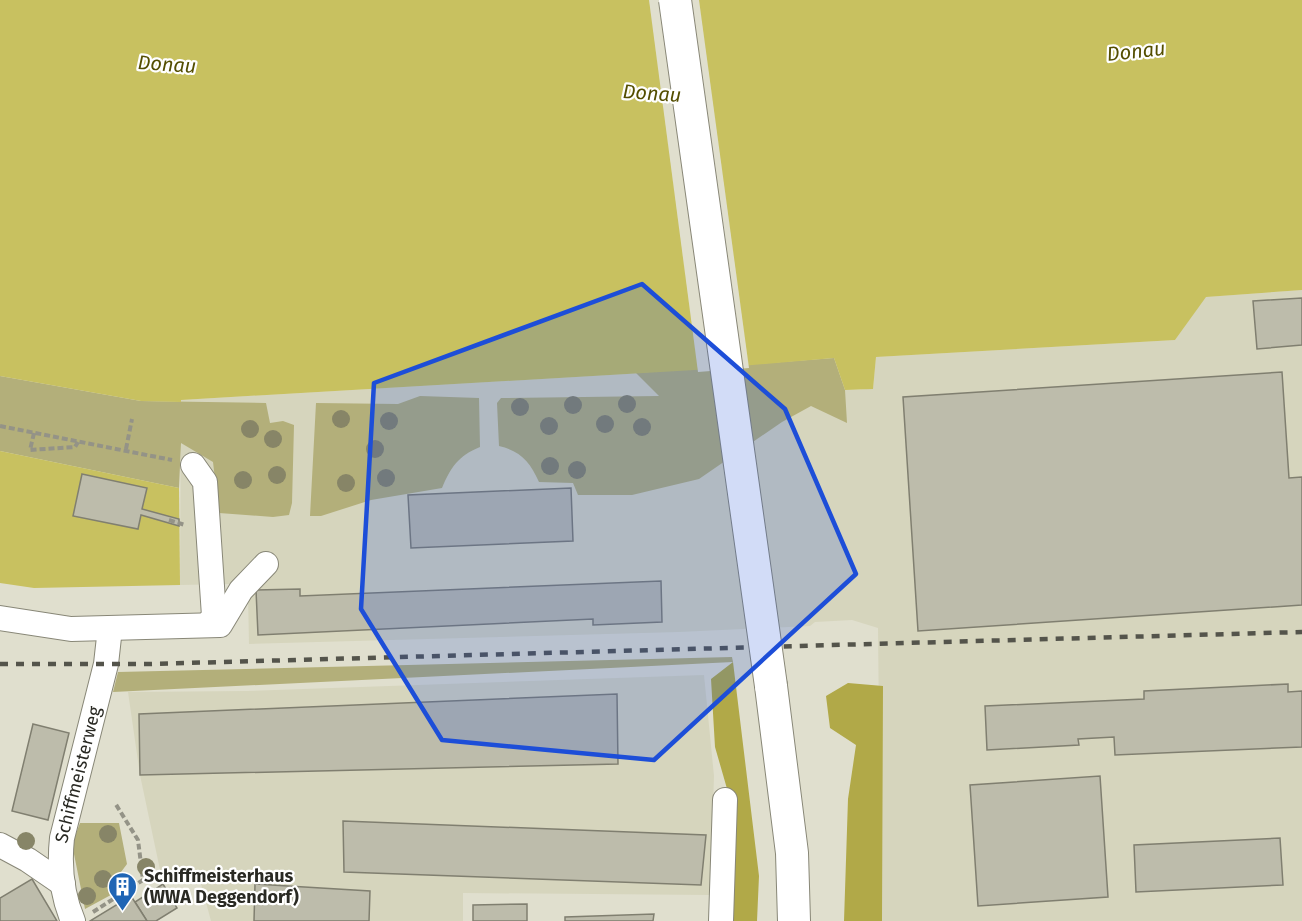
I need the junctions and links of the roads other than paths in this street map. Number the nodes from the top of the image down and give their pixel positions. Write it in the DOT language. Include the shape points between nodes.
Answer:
graph roads {
  1 [pos="675,0"];
  2 [pos="193,465"];
  3 [pos="266,564"];
  4 [pos="0,618"];
  5 [pos="208,624"];
  6 [pos="110,628"];
  7 [pos="725,800"];
  8 [pos="62,838"];
  9 [pos="0,845"];
  10 [pos="28,860"];
  11 [pos="63,884"];
  12 [pos="80,918"];
  13 [pos="721,921"];
  14 [pos="794,921"];
  1 -- 14 [label="main road, bridge" via="771,686 792,853"];
  2 -- 5 [label="street" via="205,482 214,616"];
  3 -- 5 [label="street" via="241,590 220,625"];
  4 -- 6 [label="street" via="71,629"];
  5 -- 6 [label="street"];
  6 -- 8 [label="street, Schiffmeisterweg" via="106,664"];
  7 -- 13 [label="street"];
  8 -- 10 [label="street"];
  8 -- 11 [label="street, Schiffmeisterweg"];
  9 -- 10 [label="street"];
  10 -- 11 [label="street"];
  11 -- 12 [label="street, Schiffmeisterweg"];
}
